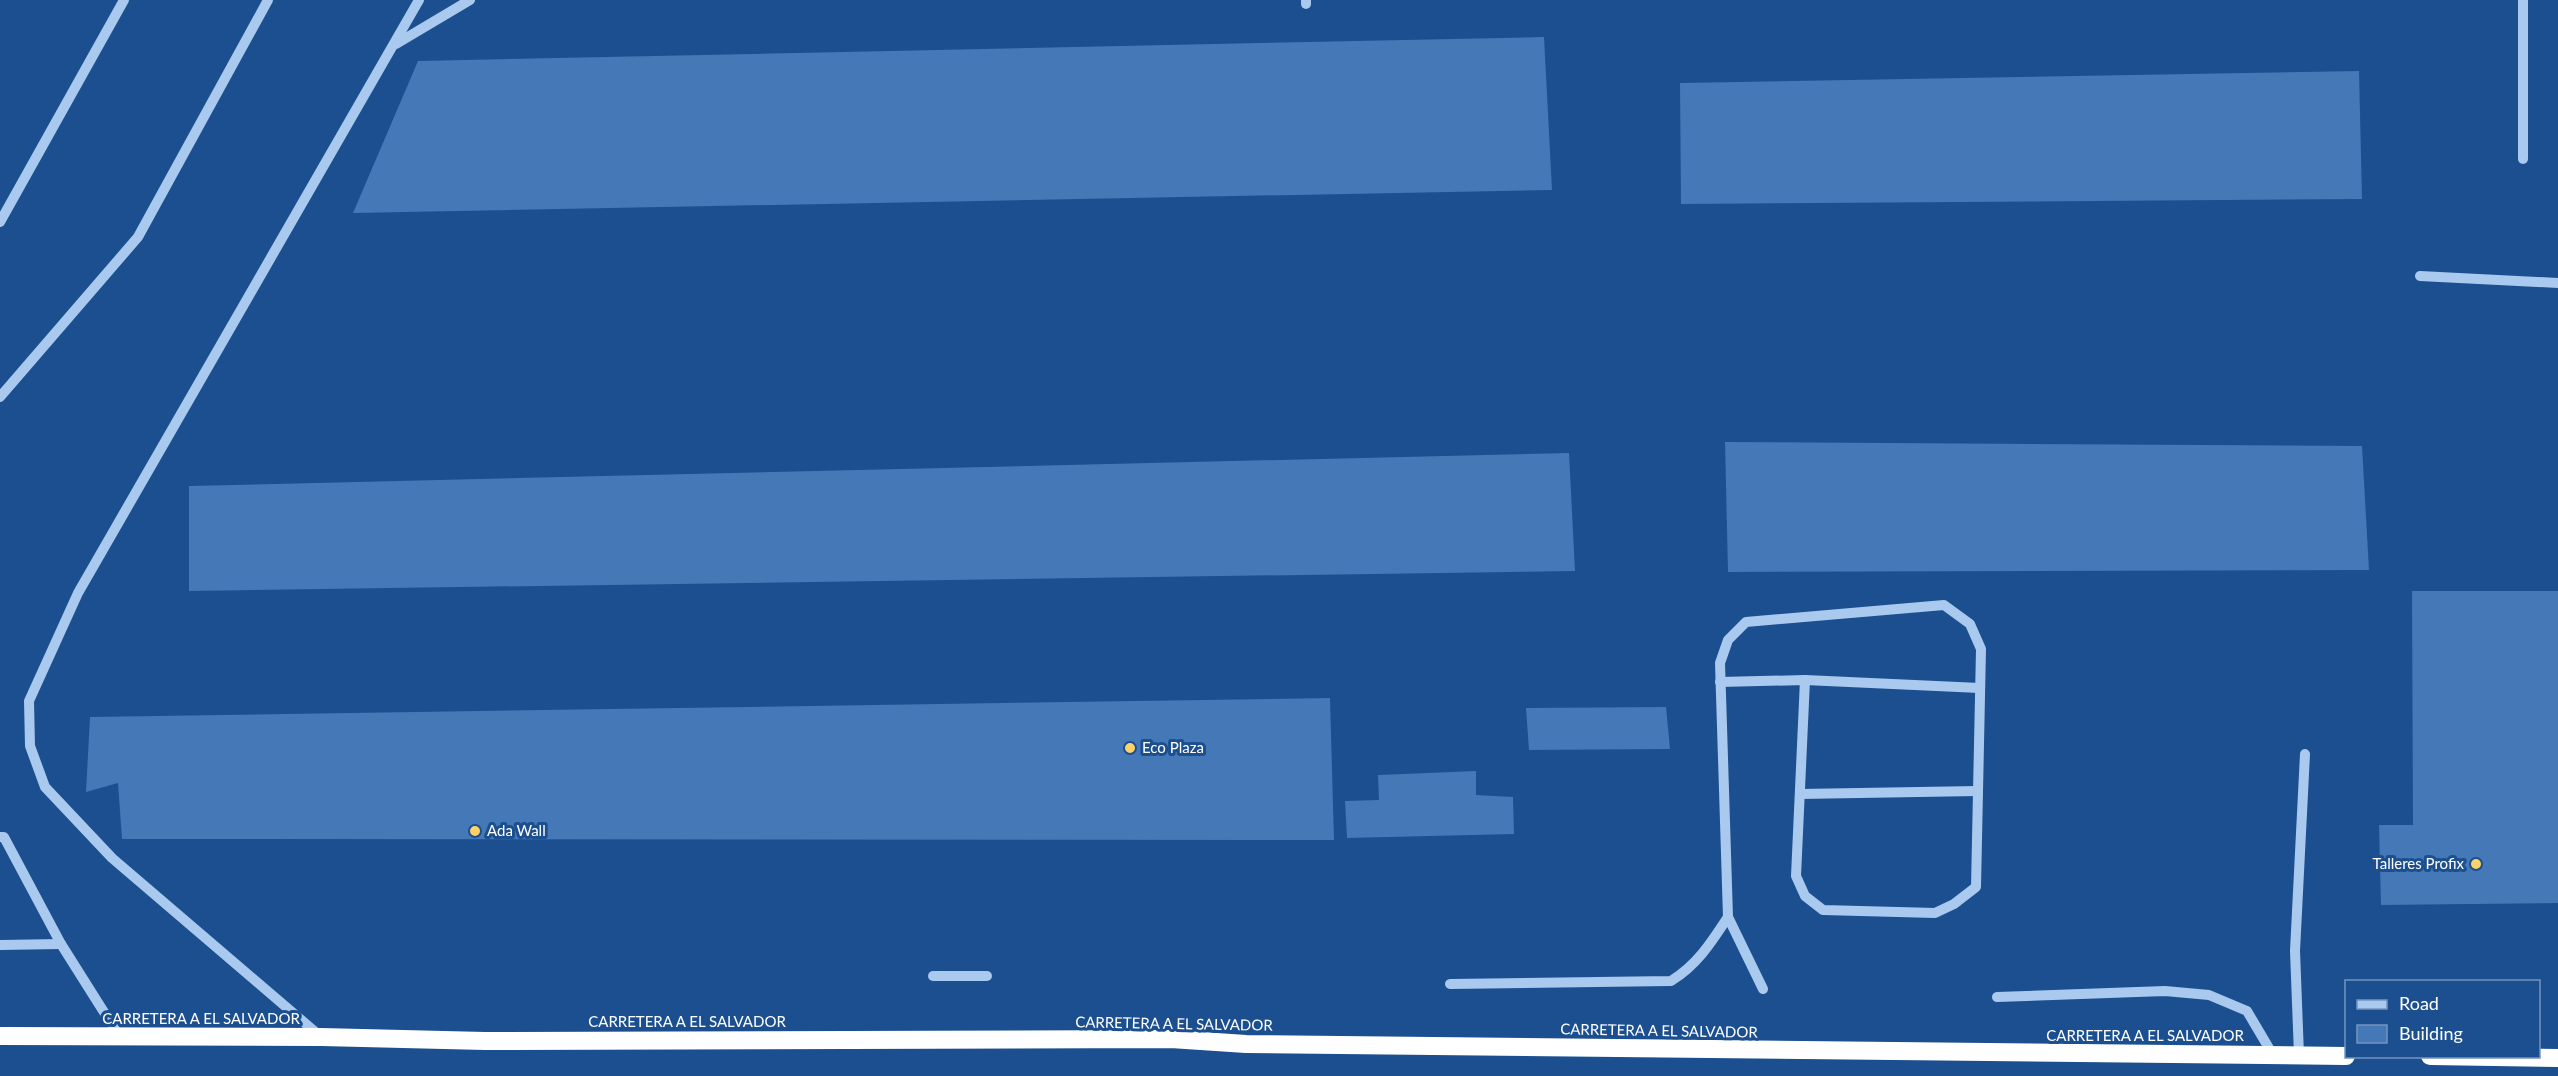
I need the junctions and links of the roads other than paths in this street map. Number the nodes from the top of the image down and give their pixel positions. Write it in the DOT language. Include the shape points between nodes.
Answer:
graph roads {
  1 [pos="124,0"];
  2 [pos="268,0"];
  3 [pos="419,0"];
  4 [pos="470,0"];
  5 [pos="2523,0"];
  6 [pos="395,44"];
  7 [pos="2523,159"];
  8 [pos="0,222"];
  9 [pos="2420,276"];
  10 [pos="2558,283"];
  11 [pos="0,397"];
  12 [pos="1805,680"];
  13 [pos="1720,682"];
  14 [pos="1980,688"];
  15 [pos="2305,754"];
  16 [pos="1978,791"];
  17 [pos="1800,794"];
  18 [pos="0,826"];
  19 [pos="2,837"];
  20 [pos="1728,917"];
  21 [pos="61,944"];
  22 [pos="0,945"];
  23 [pos="933,976"];
  24 [pos="987,976"];
  25 [pos="1450,984"];
  26 [pos="1763,988"];
  27 [pos="1997,997"];
  28 [pos="0,1036"];
  29 [pos="119,1036"];
  30 [pos="321,1037"];
  31 [pos="2273,1055"];
  32 [pos="2299,1055"];
  33 [pos="2345,1056"];
  34 [pos="2540,1058"];
  35 [pos="2558,1058"];
  1 -- 8 [label="street"];
  2 -- 11 [label="street" via="138,237"];
  3 -- 6 [label="street"];
  4 -- 6 [label="street"];
  5 -- 7 [label="street"];
  6 -- 30 [label="street" via="78,593 29,701 30,746 45,787 112,858"];
  9 -- 10 [label="street"];
  12 -- 13 [label="street"];
  12 -- 14 [label="street"];
  12 -- 17 [label="street"];
  13 -- 14 [label="street" via="1720,663 1728,640 1746,622 1944,605 1970,624 1981,649"];
  13 -- 20 [label="street"];
  14 -- 16 [label="street"];
  15 -- 32 [label="street" via="2295,951"];
  16 -- 17 [label="street"];
  16 -- 17 [label="street" via="1976,887 1935,913 1823,910 1805,896 1797,876"];
  18 -- 19 [label="street"];
  19 -- 21 [label="street"];
  20 -- 25 [label="street" via="1702,955 1671,981"];
  20 -- 26 [label="street"];
  21 -- 22 [label="street"];
  21 -- 29 [label="street"];
  23 -- 24 [label="street"];
  27 -- 31 [label="street" via="2165,991 2209,995 2247,1011"];
  28 -- 29 [label="highway, CARRETERA A EL SALVADOR"];
  29 -- 30 [label="highway, CARRETERA A EL SALVADOR"];
  30 -- 31 [label="highway, CARRETERA A EL SALVADOR" via="485,1041 1171,1039 1246,1044"];
  31 -- 32 [label="highway, CARRETERA A EL SALVADOR"];
  32 -- 33 [label="highway, CARRETERA A EL SALVADOR"];
  34 -- 35 [label="highway"];
}
